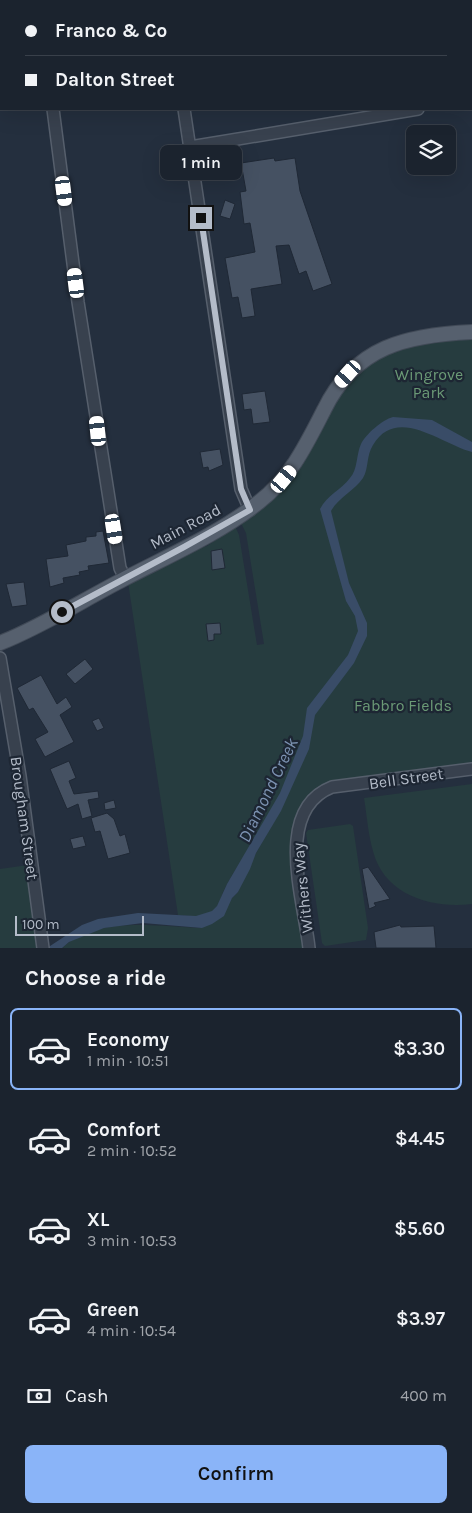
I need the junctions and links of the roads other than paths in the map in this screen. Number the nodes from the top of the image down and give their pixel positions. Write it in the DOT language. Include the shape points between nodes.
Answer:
graph roads {
  1 [pos="52,110"];
  2 [pos="184,110"];
  3 [pos="412,110"];
  4 [pos="190,147"];
  5 [pos="472,332"];
  6 [pos="250,510"];
  7 [pos="125,578"];
  8 [pos="1,641"];
  9 [pos="0,658"];
  10 [pos="472,769"];
  11 [pos="316,800"];
  12 [pos="43,948"];
  13 [pos="309,948"];
  1 -- 7 [label="street" via="98,431 120,568"];
  2 -- 4 [label="street"];
  3 -- 4 [label="street"];
  4 -- 6 [label="street" via="241,489"];
  5 -- 6 [label="main road, Main Road" via="407,339 378,352 358,366 331,396 292,469"];
  6 -- 7 [label="main road, Main Road"];
  7 -- 8 [label="main road, Main Road"];
  9 -- 12 [label="street, Brougham Street"];
  10 -- 11 [label="street, Bell Street" via="330,787"];
  11 -- 13 [label="street, Withers Way" via="299,828 296,852"];
}
